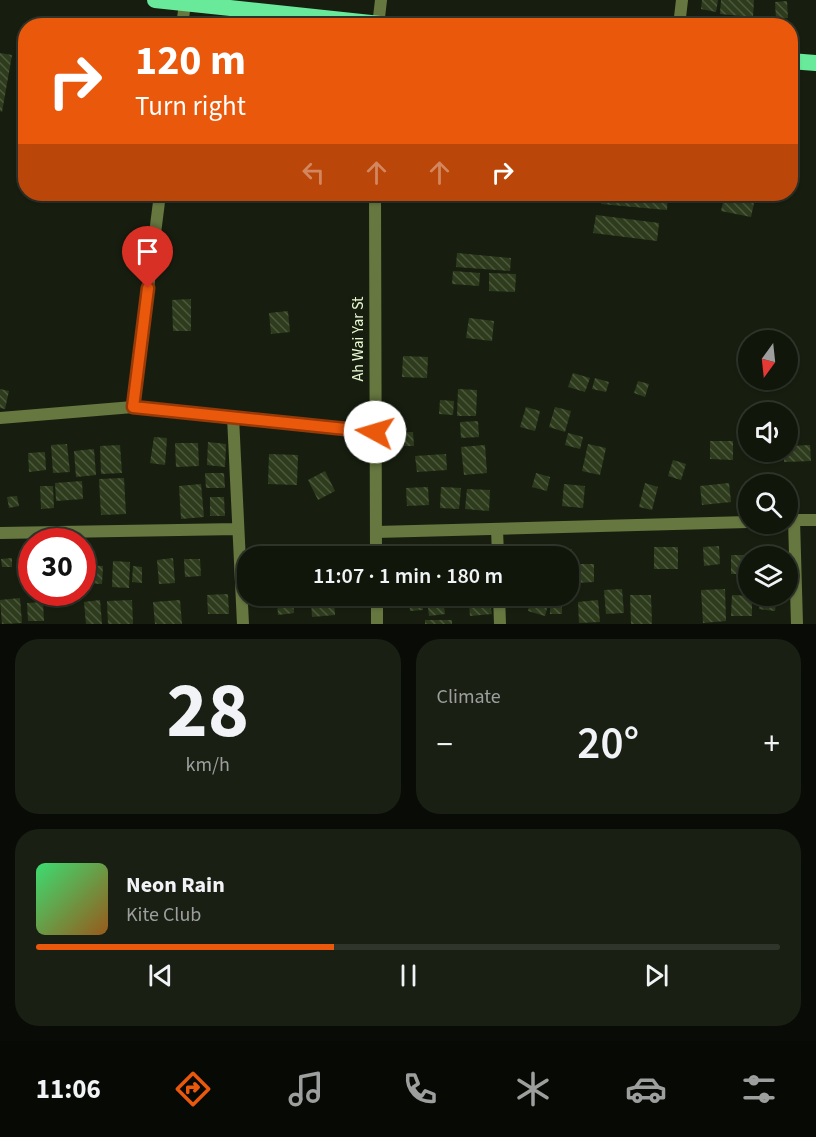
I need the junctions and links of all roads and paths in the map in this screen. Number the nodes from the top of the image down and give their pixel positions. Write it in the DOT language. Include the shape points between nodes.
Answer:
graph roads {
  1 [pos="155,0"];
  2 [pos="381,0"];
  3 [pos="682,0"];
  4 [pos="184,3"];
  5 [pos="183,18"];
  6 [pos="316,18"];
  7 [pos="379,18"];
  8 [pos="680,18"];
  9 [pos="798,62"];
  10 [pos="816,63"];
  11 [pos="159,201"];
  12 [pos="375,201"];
  13 [pos="133,407"];
  14 [pos="233,417"];
  15 [pos="0,418"];
  16 [pos="375,432"];
  17 [pos="798,520"];
  18 [pos="816,520"];
  19 [pos="738,522"];
  20 [pos="238,529"];
  21 [pos="497,529"];
  22 [pos="376,532"];
  23 [pos="0,533"];
  24 [pos="792,534"];
  25 [pos="376,546"];
  26 [pos="498,546"];
  27 [pos="377,606"];
  28 [pos="499,606"];
  29 [pos="243,624"];
  30 [pos="378,624"];
  31 [pos="500,624"];
  32 [pos="798,624"];
  1 -- 4 [label="highway"];
  2 -- 7 [label="street"];
  3 -- 8 [label="street"];
  4 -- 5 [label="street"];
  4 -- 6 [label="highway"];
  9 -- 10 [label="highway"];
  11 -- 13 [label="street"];
  12 -- 16 [label="street, Ah Wai Yar St"];
  13 -- 14 [label="street"];
  13 -- 15 [label="street"];
  14 -- 16 [label="street"];
  14 -- 20 [label="street"];
  16 -- 22 [label="street, Ah Wai Yar St"];
  17 -- 18 [label="street"];
  19 -- 21 [label="street"];
  20 -- 23 [label="street"];
  20 -- 29 [label="street"];
  21 -- 22 [label="street"];
  21 -- 26 [label="street"];
  22 -- 25 [label="street, Ah Wai Yar St"];
  24 -- 32 [label="street"];
  27 -- 30 [label="street"];
  28 -- 31 [label="street"];
}
